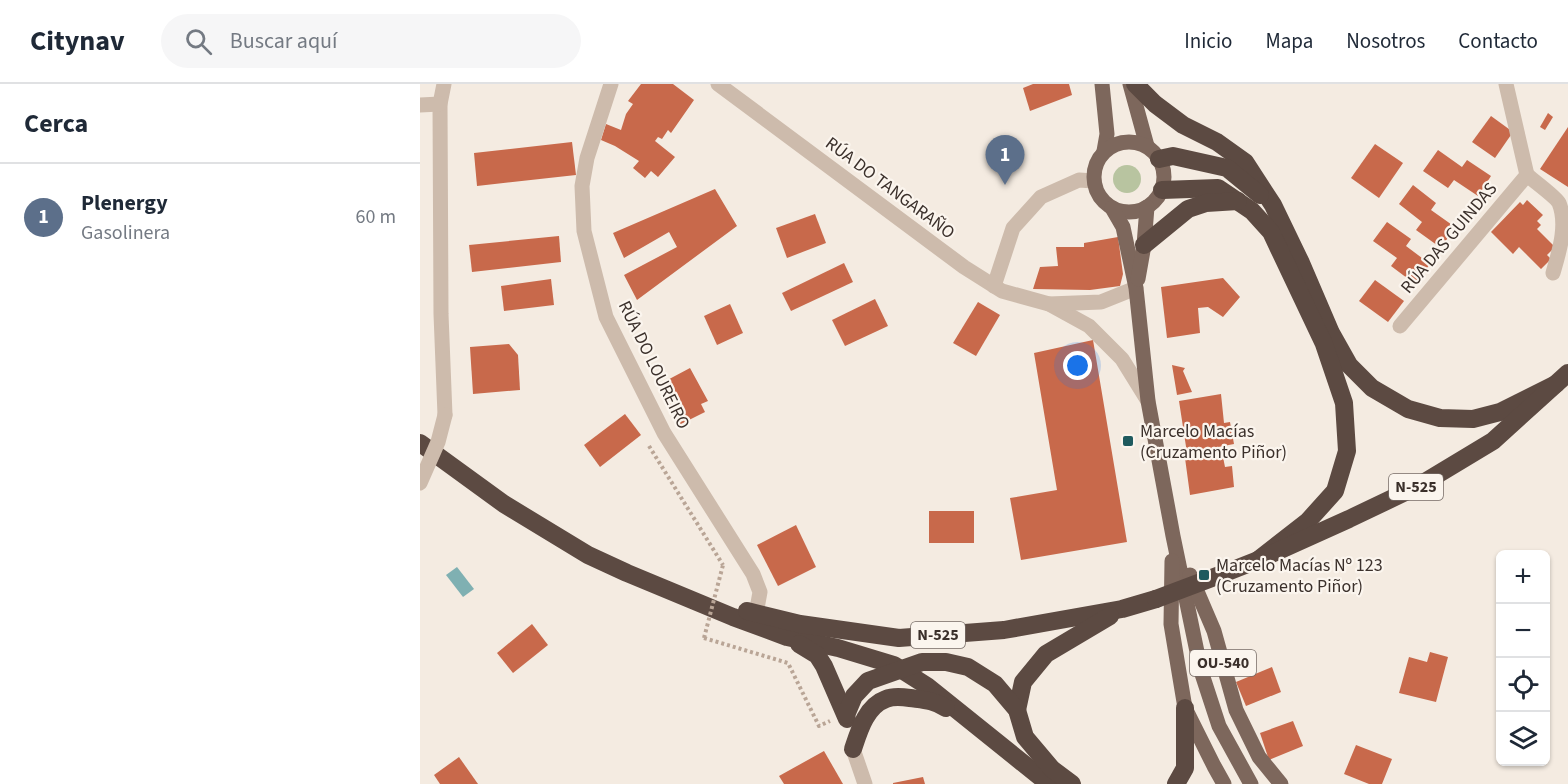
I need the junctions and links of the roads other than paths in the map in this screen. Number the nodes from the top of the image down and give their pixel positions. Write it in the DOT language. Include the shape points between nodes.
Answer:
graph roads {
  1 [pos="444,84"];
  2 [pos="611,84"];
  3 [pos="718,84"];
  4 [pos="1102,84"];
  5 [pos="1130,84"];
  6 [pos="1135,84"];
  7 [pos="1506,84"];
  8 [pos="420,105"];
  9 [pos="440,105"];
  10 [pos="1104,151"];
  11 [pos="1153,153"];
  12 [pos="1527,176"];
  13 [pos="1094,181"];
  14 [pos="1162,190"];
  15 [pos="1238,201"];
  16 [pos="1273,205"];
  17 [pos="1148,207"];
  18 [pos="1112,208"];
  19 [pos="1144,245"];
  20 [pos="1553,273"];
  21 [pos="994,286"];
  22 [pos="1136,288"];
  23 [pos="1048,304"];
  24 [pos="1400,326"];
  25 [pos="1562,379"];
  26 [pos="1149,401"];
  27 [pos="420,443"];
  28 [pos="420,483"];
  29 [pos="1173,536"];
  30 [pos="1258,560"];
  31 [pos="658,585"];
  32 [pos="1122,609"];
  33 [pos="756,614"];
  34 [pos="787,637"];
  35 [pos="900,669"];
  36 [pos="1185,708"];
  37 [pos="1017,710"];
  38 [pos="846,715"];
  39 [pos="976,725"];
  40 [pos="854,749"];
  41 [pos="865,784"];
  42 [pos="1049,784"];
  43 [pos="1072,784"];
  44 [pos="1176,784"];
  45 [pos="1224,784"];
  46 [pos="1251,784"];
  47 [pos="1281,784"];
  1 -- 9 [label="street"];
  2 -- 33 [label="street, RÚA DO LOUREIRO" via="582,186 584,231 606,317 664,433 753,574 760,592"];
  3 -- 21 [label="street, RÚA DO TANGARAÑO"];
  4 -- 10 [label="main road" via="1107,134"];
  5 -- 11 [label="main road"];
  6 -- 16 [label="highway" via="1183,125 1245,162"];
  7 -- 12 [label="street"];
  8 -- 9 [label="street"];
  9 -- 28 [label="street, bridge" via="445,415"];
  10 -- 11 [label="main road" via="1114,145 1136,142"];
  10 -- 13 [label="main road" via="1094,170"];
  11 -- 14 [label="main road" via="1163,169"];
  11 -- 16 [label="highway" via="1227,168"];
  12 -- 20 [label="street" via="1559,202 1563,240"];
  12 -- 24 [label="street, RÚA DAS GUINDAS"];
  13 -- 18 [label="main road, OU-540" via="1097,192"];
  13 -- 21 [label="street" via="1079,180 1041,197 1012,228"];
  14 -- 15 [label="highway" via="1218,188"];
  14 -- 17 [label="main road"];
  15 -- 19 [label="highway" via="1206,203 1188,209"];
  15 -- 30 [label="highway" via="1271,232 1324,344 1344,403 1347,451 1335,490 1308,521"];
  16 -- 25 [label="highway" via="1330,333 1348,365 1372,388 1408,409 1440,418 1473,419 1500,412"];
  17 -- 18 [label="main road" via="1130,212"];
  17 -- 19 [label="main road, OU-540"];
  18 -- 22 [label="main road, OU-540" via="1123,227"];
  19 -- 22 [label="main road, OU-540"];
  21 -- 23 [label="street, RÚA DO TANGARAÑO"];
  22 -- 23 [label="street, RÚA DO TANGARAÑO" via="1101,302"];
  22 -- 26 [label="main road, OU-540"];
  23 -- 26 [label="street, RÚA DO TANGARAÑO" via="1089,326 1122,359"];
  25 -- 30 [label="highway, N-525" via="1493,441 1420,485"];
  26 -- 29 [label="main road, OU-540"];
  27 -- 31 [label="highway, N-525" via="504,504 588,555"];
  29 -- 36 [label="main road, OU-540" via="1171,624"];
  29 -- 46 [label="main road, OU-540" via="1201,671 1220,726"];
  29 -- 47 [label="main road, OU-540" via="1214,631 1236,710 1259,757"];
  30 -- 32 [label="highway, N-525, bridge"];
  31 -- 33 [label="highway, N-525"];
  31 -- 34 [label="highway"];
  32 -- 33 [label="highway, N-525" via="1004,630 899,638"];
  32 -- 37 [label="highway" via="1046,654 1023,682"];
  34 -- 35 [label="highway" via="838,648"];
  34 -- 38 [label="highway" via="817,655"];
  35 -- 37 [label="highway" via="922,662 968,667 995,684"];
  35 -- 38 [label="highway" via="868,681 854,696"];
  35 -- 39 [label="highway"];
  36 -- 44 [label="highway" via="1185,768"];
  36 -- 45 [label="main road, OU-540"];
  37 -- 43 [label="highway" via="1025,737 1052,770"];
  38 -- 40 [label="highway"];
  39 -- 40 [label="highway" via="935,701 886,698 874,706 861,724"];
  39 -- 42 [label="highway"];
  40 -- 41 [label="street"];
}
